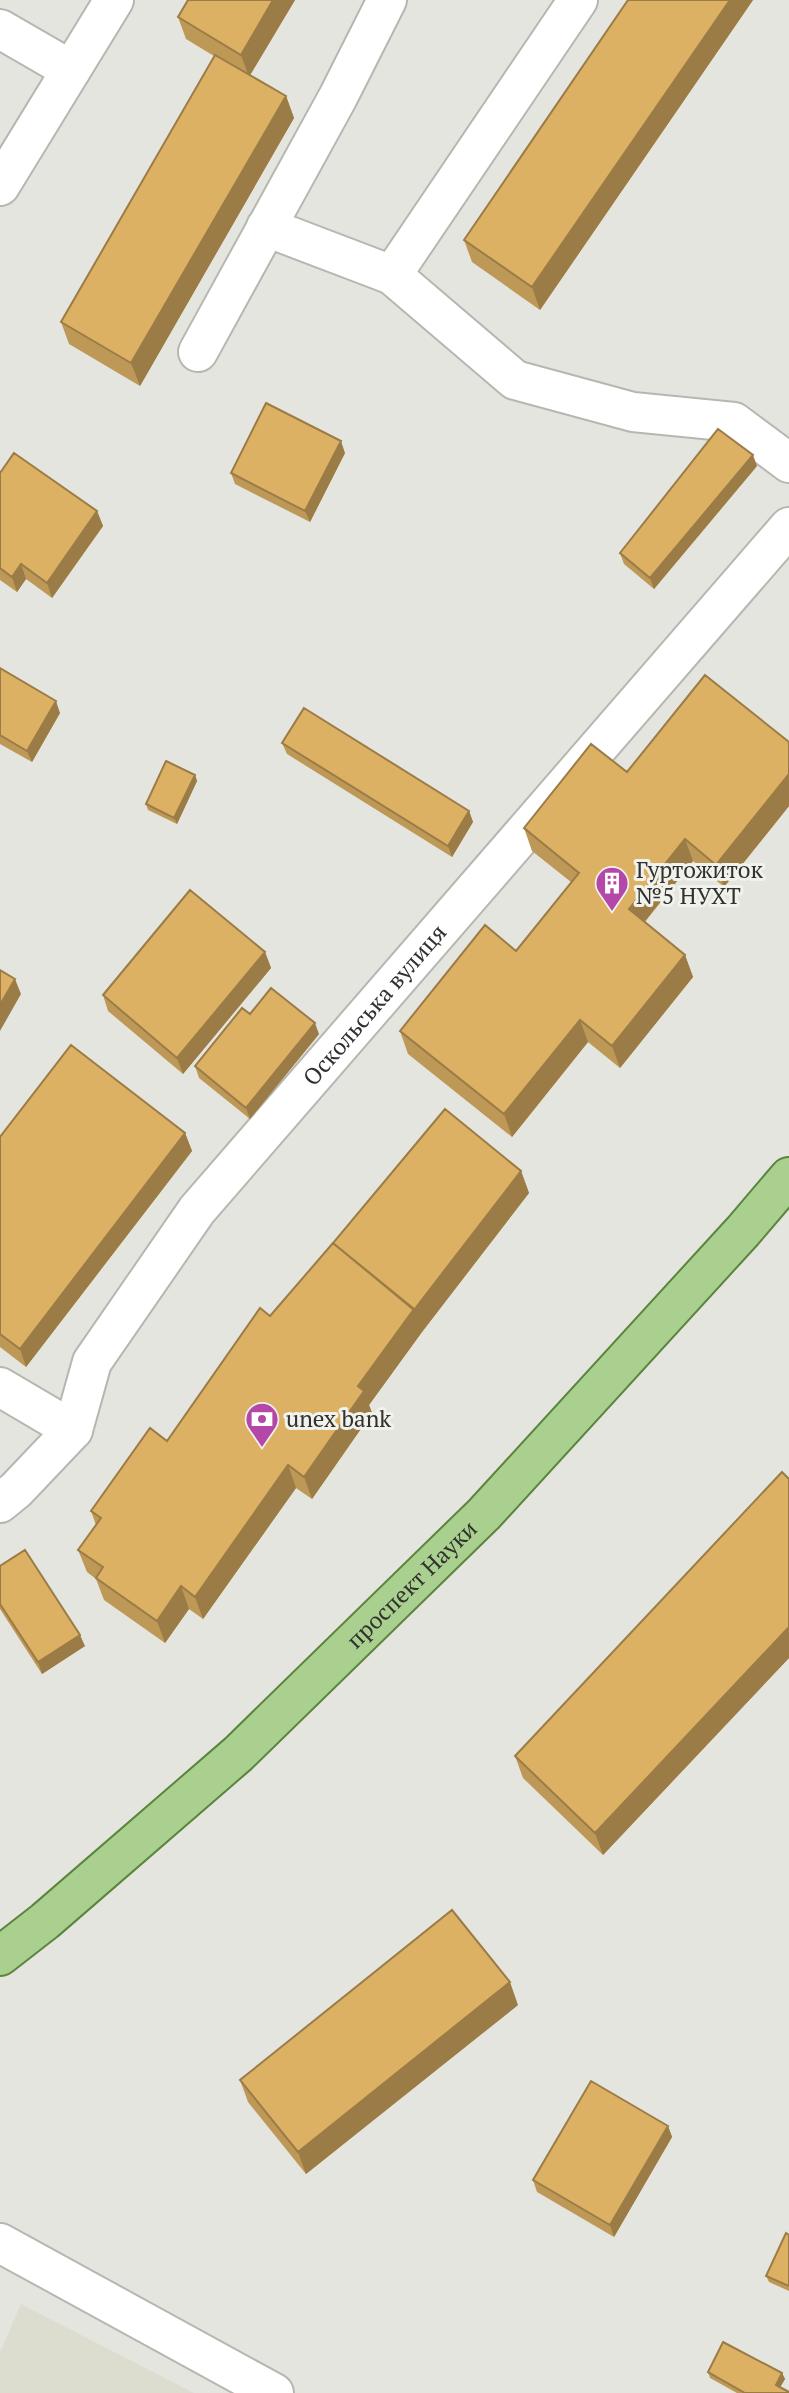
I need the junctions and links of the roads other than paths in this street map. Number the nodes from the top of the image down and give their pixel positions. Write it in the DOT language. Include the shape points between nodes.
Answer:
graph roads {
  1 [pos="114,0"];
  2 [pos="387,0"];
  3 [pos="578,0"];
  4 [pos="0,29"];
  5 [pos="71,70"];
  6 [pos="0,186"];
  7 [pos="266,227"];
  8 [pos="392,275"];
  9 [pos="198,352"];
  10 [pos="789,463"];
  11 [pos="789,527"];
  12 [pos="789,1177"];
  13 [pos="0,1387"];
  14 [pos="73,1430"];
  15 [pos="0,1503"];
  16 [pos="0,1956"];
  17 [pos="0,2243"];
  18 [pos="274,2393"];
  1 -- 5 [label="street"];
  2 -- 7 [label="street"];
  3 -- 8 [label="street"];
  4 -- 5 [label="street"];
  5 -- 6 [label="street"];
  7 -- 8 [label="street"];
  7 -- 9 [label="street"];
  8 -- 10 [label="street" via="515,380 633,412 734,422"];
  11 -- 14 [label="street, Оскольська вулиця" via="197,1210 92,1362"];
  12 -- 16 [label="main road, проспект Науки" via="484,1514 238,1754"];
  13 -- 14 [label="street"];
  14 -- 15 [label="street, Оскольська вулиця"];
  17 -- 18 [label="street"];
}
